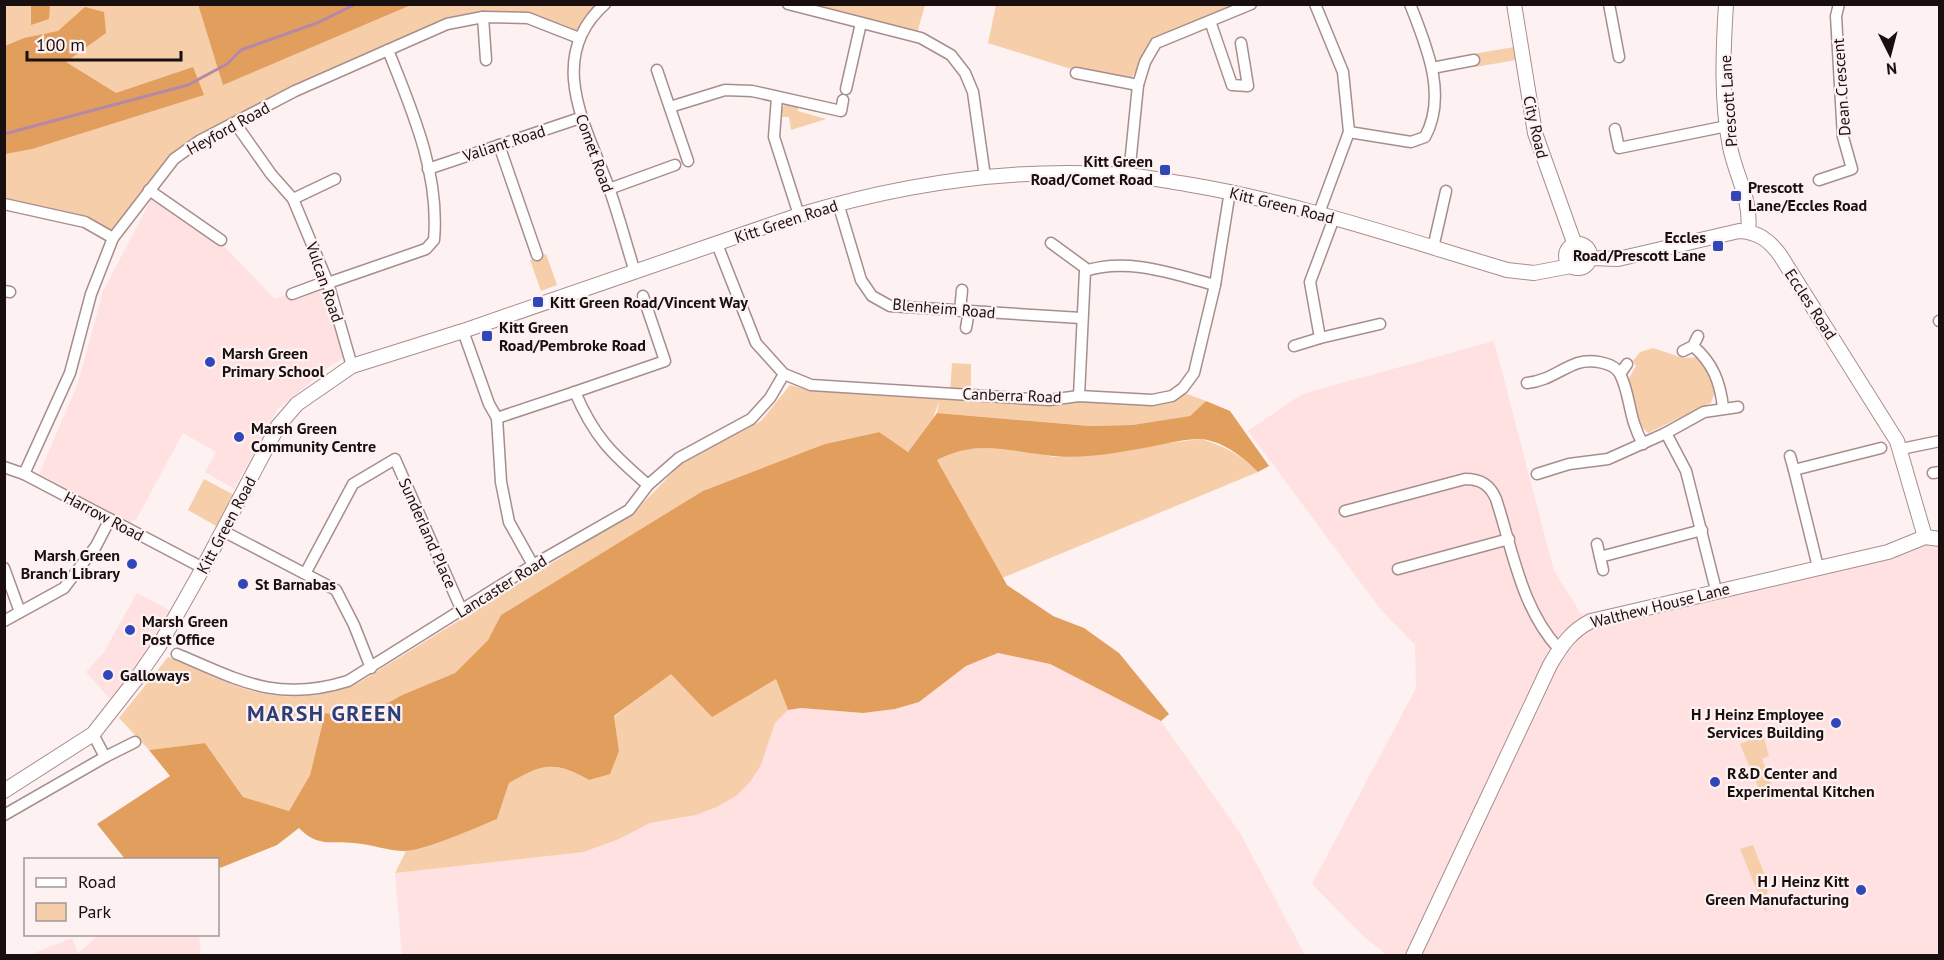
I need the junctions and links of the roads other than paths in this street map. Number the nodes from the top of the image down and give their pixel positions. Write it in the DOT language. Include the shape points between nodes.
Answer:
graph roads {
  1 [pos="605,4"];
  2 [pos="788,4"];
  3 [pos="1251,4"];
  4 [pos="1315,4"];
  5 [pos="1410,4"];
  6 [pos="1514,4"];
  7 [pos="1609,4"];
  8 [pos="1726,4"];
  9 [pos="1839,4"];
  10 [pos="483,18"];
  11 [pos="1210,21"];
  12 [pos="861,23"];
  13 [pos="579,38"];
  14 [pos="1241,43"];
  15 [pos="388,50"];
  16 [pos="1618,57"];
  17 [pos="486,60"];
  18 [pos="1474,60"];
  19 [pos="1431,68"];
  20 [pos="657,70"];
  21 [pos="1076,73"];
  22 [pos="1138,85"];
  23 [pos="777,97"];
  24 [pos="670,107"];
  25 [pos="580,118"];
  26 [pos="235,123"];
  27 [pos="1727,126"];
  28 [pos="1615,129"];
  29 [pos="1349,132"];
  30 [pos="499,145"];
  31 [pos="688,161"];
  32 [pos="675,165"];
  33 [pos="428,168"];
  34 [pos="1129,175"];
  35 [pos="985,177"];
  36 [pos="335,179"];
  37 [pos="1819,180"];
  38 [pos="609,189"];
  39 [pos="149,190"];
  40 [pos="1230,191"];
  41 [pos="1446,191"];
  42 [pos="293,199"];
  43 [pos="838,203"];
  44 [pos="4,204"];
  45 [pos="1319,213"];
  46 [pos="799,215"];
  47 [pos="1334,218"];
  48 [pos="1748,231"];
  49 [pos="112,238"];
  50 [pos="221,240"];
  51 [pos="1051,243"];
  52 [pos="717,244"];
  53 [pos="1575,245"];
  54 [pos="1433,248"];
  55 [pos="537,255"];
  56 [pos="1590,258"];
  57 [pos="1571,266"];
  58 [pos="1088,270"];
  59 [pos="635,272"];
  60 [pos="328,282"];
  61 [pos="1215,285"];
  62 [pos="962,290"];
  63 [pos="292,294"];
  64 [pos="643,296"];
  65 [pos="964,311"];
  66 [pos="1081,318"];
  67 [pos="1380,324"];
  68 [pos="966,328"];
  69 [pos="463,331"];
  70 [pos="1320,338"];
  71 [pos="1692,345"];
  72 [pos="1294,346"];
  73 [pos="1627,364"];
  74 [pos="352,366"];
  75 [pos="784,374"];
  76 [pos="1620,375"];
  77 [pos="1527,383"];
  78 [pos="575,392"];
  79 [pos="1079,396"];
  80 [pos="1723,407"];
  81 [pos="1738,407"];
  82 [pos="498,418"];
  83 [pos="1666,433"];
  84 [pos="1940,441"];
  85 [pos="1643,444"];
  86 [pos="1881,448"];
  87 [pos="1901,449"];
  88 [pos="1861,454"];
  89 [pos="1790,456"];
  90 [pos="1864,465"];
  91 [pos="4,466"];
  92 [pos="1794,470"];
  93 [pos="24,474"];
  94 [pos="1537,474"];
  95 [pos="648,485"];
  96 [pos="1345,511"];
  97 [pos="110,519"];
  98 [pos="223,531"];
  99 [pos="1702,531"];
  100 [pos="1932,538"];
  101 [pos="1509,539"];
  102 [pos="1597,544"];
  103 [pos="1600,557"];
  104 [pos="533,565"];
  105 [pos="1818,567"];
  106 [pos="4,568"];
  107 [pos="203,568"];
  108 [pos="1398,569"];
  109 [pos="1603,570"];
  110 [pos="306,572"];
  111 [pos="1716,590"];
  112 [pos="462,611"];
  113 [pos="20,612"];
  114 [pos="4,621"];
  115 [pos="1559,649"];
  116 [pos="177,654"];
  117 [pos="371,668"];
  118 [pos="93,734"];
  119 [pos="135,742"];
  120 [pos="105,757"];
  121 [pos="4,790"];
  122 [pos="4,815"];
  123 [pos="1413,956"];
  1 -- 13 [label="street, Comet Road"];
  2 -- 12 [label="street"];
  3 -- 11 [label="street"];
  4 -- 29 [label="street" via="1343,72"];
  5 -- 19 [label="street"];
  6 -- 53 [label="street, City Road" via="1534,133"];
  7 -- 16 [label="street"];
  8 -- 27 [label="street, Prescott Lane"];
  9 -- 37 [label="street, Dean Crescent" via="1836,16 1843,136 1852,169"];
  10 -- 13 [label="street, Heyford Road" via="528,18"];
  10 -- 15 [label="street, Heyford Road" via="447,24"];
  10 -- 17 [label="street"];
  11 -- 14 [label="street" via="1232,85 1248,86"];
  11 -- 22 [label="street" via="1156,43"];
  12 -- 23 [label="street" via="841,111"];
  12 -- 35 [label="street" via="921,38 939,46 961,67 973,92"];
  13 -- 25 [label="street, Comet Road" via="572,68"];
  15 -- 26 [label="street, Heyford Road" via="305,86"];
  15 -- 33 [label="street" via="419,128"];
  18 -- 19 [label="street"];
  19 -- 29 [label="street" via="1433,106 1425,137 1411,142"];
  20 -- 24 [label="street"];
  21 -- 22 [label="street"];
  22 -- 34 [label="street"];
  23 -- 24 [label="street" via="752,90 725,90"];
  23 -- 46 [label="street" via="774,137"];
  24 -- 31 [label="street"];
  25 -- 30 [label="street, Valiant Road"];
  25 -- 38 [label="street, Comet Road"];
  26 -- 39 [label="street, Heyford Road" via="174,159"];
  26 -- 42 [label="street, Vulcan Road"];
  27 -- 28 [label="street" via="1619,148"];
  27 -- 48 [label="street, Prescott Lane" via="1734,163 1748,199"];
  29 -- 45 [label="street"];
  30 -- 33 [label="street, Valiant Road"];
  30 -- 55 [label="street"];
  32 -- 38 [label="street"];
  33 -- 60 [label="street" via="434,240 426,249"];
  34 -- 35 [label="street, Kitt Green Road"];
  34 -- 40 [label="street, Kitt Green Road"];
  35 -- 43 [label="street, Kitt Green Road"];
  36 -- 42 [label="street"];
  38 -- 59 [label="street, Comet Road"];
  39 -- 49 [label="street, Heyford Road"];
  39 -- 50 [label="street"];
  40 -- 45 [label="street, Kitt Green Road"];
  40 -- 61 [label="street, Canberra Road"];
  41 -- 54 [label="street"];
  42 -- 60 [label="street, Vulcan Road"];
  43 -- 46 [label="street, Kitt Green Road"];
  43 -- 65 [label="street, Blenheim Road" via="861,280 872,296 890,306"];
  44 -- 49 [label="street" via="85,222"];
  45 -- 47 [label="street, Kitt Green Road"];
  46 -- 52 [label="street, Kitt Green Road"];
  47 -- 54 [label="street, Kitt Green Road"];
  47 -- 70 [label="street" via="1310,282"];
  48 -- 56 [label="street" via="1618,259"];
  48 -- 87 [label="street, Eccles Road" via="1766,239 1780,255"];
  49 -- 93 [label="street, Heyford Road" via="91,294 70,373"];
  51 -- 58 [label="street"];
  52 -- 59 [label="street, Kitt Green Road"];
  52 -- 75 [label="street, Canberra Road" via="756,343"];
  53 -- 56 [label="street" via="1587,248"];
  53 -- 57 [label="street" via="1567,253"];
  54 -- 57 [label="street, Kitt Green Road" via="1523,273"];
  56 -- 57 [label="street" via="1583,267"];
  58 -- 61 [label="street" via="1105,264 1146,268"];
  58 -- 66 [label="street"];
  59 -- 69 [label="street, Kitt Green Road"];
  60 -- 63 [label="street"];
  60 -- 74 [label="street, Vulcan Road"];
  61 -- 79 [label="street, Canberra Road" via="1194,374 1183,388 1172,396 1152,400"];
  62 -- 65 [label="street"];
  64 -- 78 [label="street" via="665,361"];
  65 -- 66 [label="street, Blenheim Road"];
  65 -- 68 [label="street"];
  66 -- 79 [label="street"];
  67 -- 70 [label="street"];
  69 -- 74 [label="street, Kitt Green Road"];
  69 -- 82 [label="street" via="489,404"];
  70 -- 72 [label="street"];
  71 -- 80 [label="street" via="1715,373"];
  73 -- 76 [label="street"];
  74 -- 98 [label="street, Kitt Green Road" via="297,404 278,426"];
  75 -- 79 [label="street, Canberra Road" via="814,380 1049,400"];
  75 -- 95 [label="street, Lancaster Road" via="752,419 678,459"];
  76 -- 77 [label="street" via="1610,365 1588,361 1547,379"];
  76 -- 85 [label="street" via="1630,416"];
  78 -- 82 [label="street"];
  78 -- 95 [label="street" via="588,423 610,452"];
  80 -- 81 [label="street"];
  80 -- 83 [label="street" via="1688,419"];
  82 -- 104 [label="street" via="501,483 509,522"];
  83 -- 85 [label="street"];
  83 -- 99 [label="street" via="1686,471"];
  84 -- 87 [label="street"];
  85 -- 94 [label="street" via="1608,459"];
  86 -- 88 [label="street"];
  87 -- 100 [label="street, Eccles Road"];
  88 -- 90 [label="street"];
  88 -- 92 [label="street"];
  89 -- 92 [label="street"];
  91 -- 93 [label="street, Harrow Road"];
  92 -- 105 [label="street"];
  93 -- 97 [label="street, Harrow Road"];
  95 -- 104 [label="street, Lancaster Road" via="629,510"];
  96 -- 101 [label="street" via="1465,479 1478,480 1492,490"];
  97 -- 107 [label="street, Harrow Road"];
  97 -- 113 [label="street" via="96,546 64,588"];
  98 -- 107 [label="street, Kitt Green Road"];
  98 -- 110 [label="street"];
  99 -- 103 [label="street"];
  99 -- 111 [label="street"];
  100 -- 105 [label="street, Walthew House Lane"];
  101 -- 108 [label="street"];
  101 -- 115 [label="street" via="1530,608"];
  102 -- 103 [label="street"];
  103 -- 109 [label="street"];
  104 -- 112 [label="street, Lancaster Road"];
  105 -- 111 [label="street, Walthew House Lane"];
  106 -- 113 [label="street"];
  107 -- 118 [label="street, Kitt Green Road" via="159,646"];
  110 -- 112 [label="street, Sunderland Place" via="353,484 395,459"];
  110 -- 117 [label="street" via="336,590"];
  111 -- 115 [label="street, Walthew House Lane" via="1591,621 1575,630"];
  112 -- 117 [label="street, Lancaster Road"];
  113 -- 114 [label="street"];
  115 -- 123 [label="street, Walthew House Lane"];
  116 -- 117 [label="street, Lancaster Road" via="252,686 300,690 325,688"];
  118 -- 120 [label="street"];
  118 -- 121 [label="street"];
  119 -- 120 [label="street"];
  120 -- 122 [label="street"];
}
